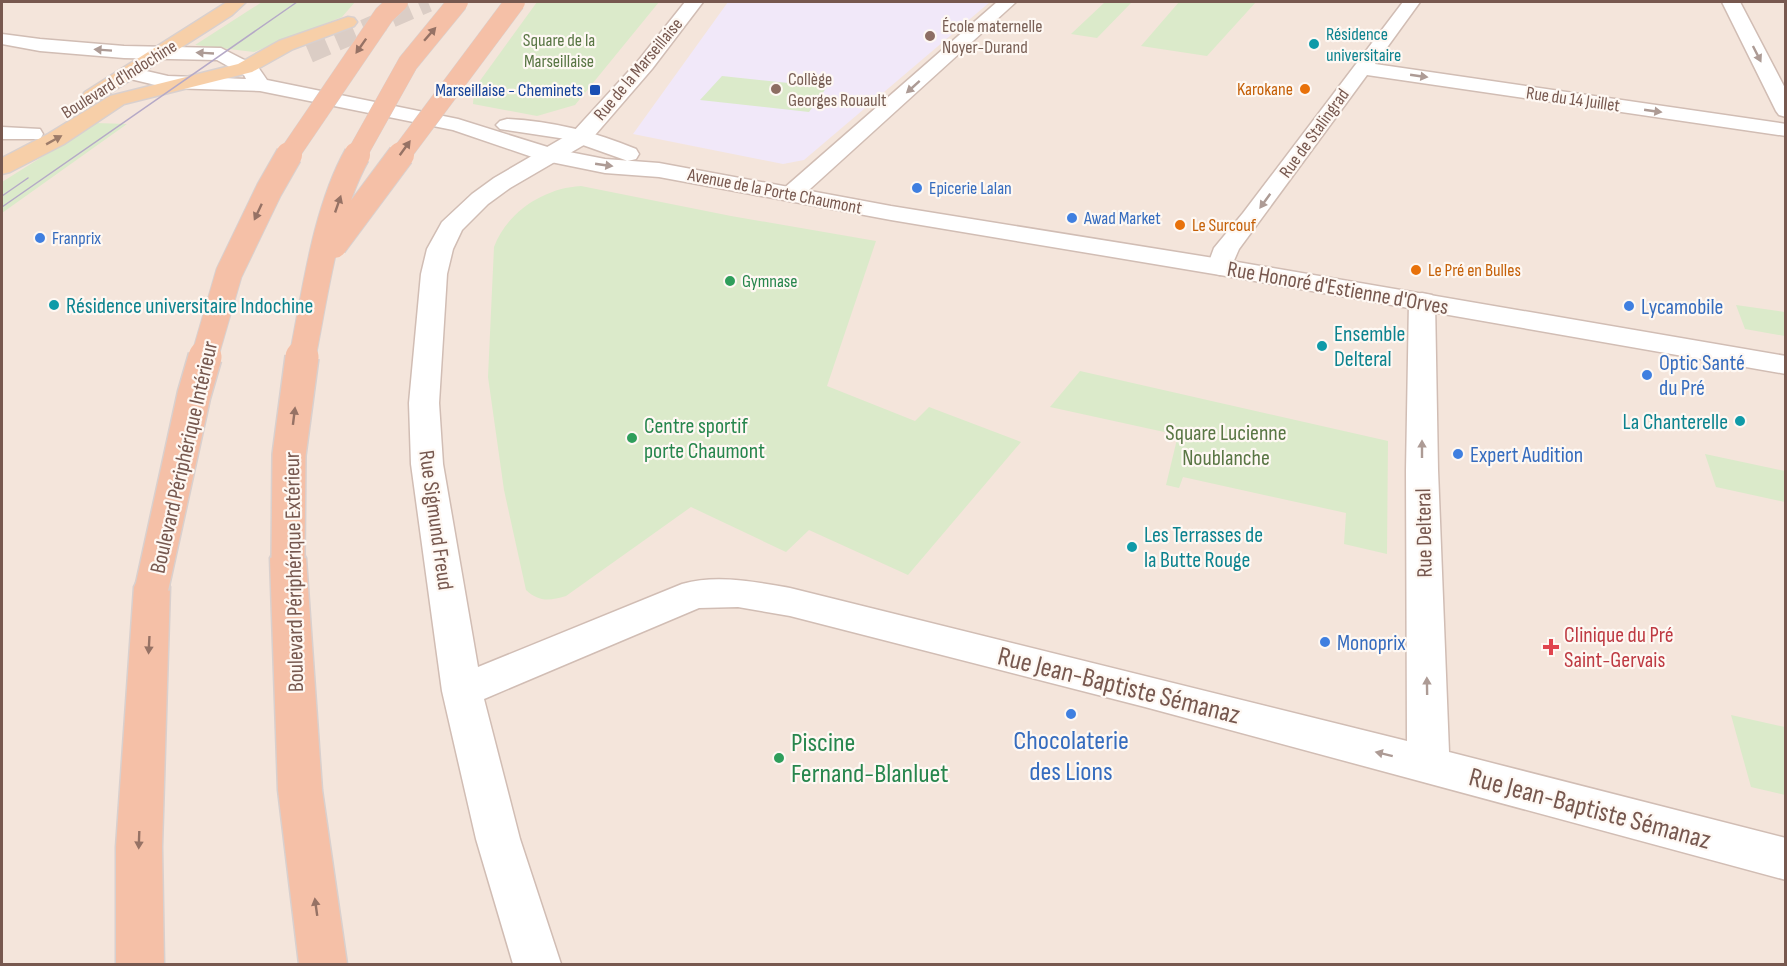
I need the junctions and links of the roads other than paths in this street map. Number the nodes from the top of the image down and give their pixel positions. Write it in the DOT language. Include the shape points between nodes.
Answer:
graph roads {
  1 [pos="243,2"];
  2 [pos="458,2"];
  3 [pos="515,2"];
  4 [pos="694,2"];
  5 [pos="1007,2"];
  6 [pos="1412,2"];
  7 [pos="1731,2"];
  8 [pos="232,6"];
  9 [pos="390,6"];
  10 [pos="348,22"];
  11 [pos="2,39"];
  12 [pos="162,52"];
  13 [pos="309,53"];
  14 [pos="245,68"];
  15 [pos="1361,68"];
  16 [pos="129,73"];
  17 [pos="193,83"];
  18 [pos="260,85"];
  19 [pos="1785,111"];
  20 [pos="458,125"];
  21 [pos="1785,130"];
  22 [pos="2,133"];
  23 [pos="32,135"];
  24 [pos="581,137"];
  25 [pos="549,155"];
  26 [pos="2,158"];
  27 [pos="2,167"];
  28 [pos="659,170"];
  29 [pos="791,194"];
  30 [pos="891,213"];
  31 [pos="321,263"];
  32 [pos="1220,267"];
  33 [pos="1422,302"];
  34 [pos="1785,365"];
  35 [pos="462,691"];
  36 [pos="1428,765"];
  37 [pos="1785,859"];
  38 [pos="140,964"];
  39 [pos="323,964"];
  40 [pos="537,964"];
  1 -- 8 [label="main road, Boulevard d'Indochine"];
  31 -- 2 [label="highway, Boulevard Périphérique Extérieur, one-way, bridge" via="352,162 368,131 408,63"];
  31 -- 3 [label="highway, one-way, bridge"];
  4 -- 24 [label="street, Rue de la Marseillaise" via="645,66"];
  5 -- 29 [label="street, one-way"];
  6 -- 15 [label="street, Rue de Stalingrad"];
  7 -- 19 [label="street, one-way"];
  8 -- 12 [label="main road, Boulevard d'Indochine"];
  9 -- 38 [label="highway, Boulevard Périphérique Intérieur, one-way, bridge" via="297,141 269,190 229,273 194,395 152,587 139,848"];
  10 -- 14 [label="main road" via="286,45"];
  12 -- 11 [label="street, one-way" via="61,47"];
  14 -- 12 [label="street, one-way" via="221,54"];
  12 -- 16 [label="main road, Boulevard d'Indochine"];
  13 -- 14 [label="main road"];
  14 -- 17 [label="main road, Boulevard d'Indochine"];
  14 -- 18 [label="street"];
  15 -- 21 [label="street, Rue du 14 Juillet, one-way"];
  15 -- 32 [label="street, Rue de Stalingrad, one-way" via="1227,248"];
  16 -- 17 [label="street, Avenue de la Porte Chaumont" via="154,80"];
  16 -- 23 [label="main road, Boulevard d'Indochine"];
  17 -- 18 [label="street, Avenue de la Porte Chaumont"];
  27 -- 17 [label="main road, Boulevard d'Indochine, one-way" via="56,140 117,100"];
  18 -- 20 [label="street, Avenue de la Porte Chaumont"];
  20 -- 24 [label="street, Avenue de la Porte Chaumont" via="515,125"];
  20 -- 25 [label="street, Avenue de la Porte Chaumont"];
  22 -- 23 [label="street"];
  23 -- 26 [label="main road, Boulevard d'Indochine"];
  24 -- 25 [label="street, Rue Sigmund Freud"];
  24 -- 28 [label="street, Avenue de la Porte Chaumont"];
  25 -- 28 [label="street, Avenue de la Porte Chaumont, one-way" via="604,166"];
  25 -- 35 [label="street, Rue Sigmund Freud" via="480,199 451,227 434,274 424,403 427,464"];
  28 -- 29 [label="street, Avenue de la Porte Chaumont"];
  29 -- 30 [label="street, Avenue de la Porte Chaumont"];
  30 -- 32 [label="street, Rue Honoré d'Estienne d'Orves"];
  39 -- 31 [label="highway, Boulevard Périphérique Extérieur, one-way, bridge" via="300,790 288,558 289,455 299,374"];
  32 -- 33 [label="street, Rue Honoré d'Estienne d'Orves"];
  33 -- 34 [label="street, Rue Honoré d'Estienne d'Orves"];
  36 -- 33 [label="street, Rue Delteral, one-way"];
  36 -- 35 [label="street, Rue Jean-Baptiste Sémanaz, one-way" via="738,592 694,594"];
  35 -- 40 [label="street, Rue Sigmund Freud" via="498,838"];
  36 -- 37 [label="street, Rue Jean-Baptiste Sémanaz"];
}
